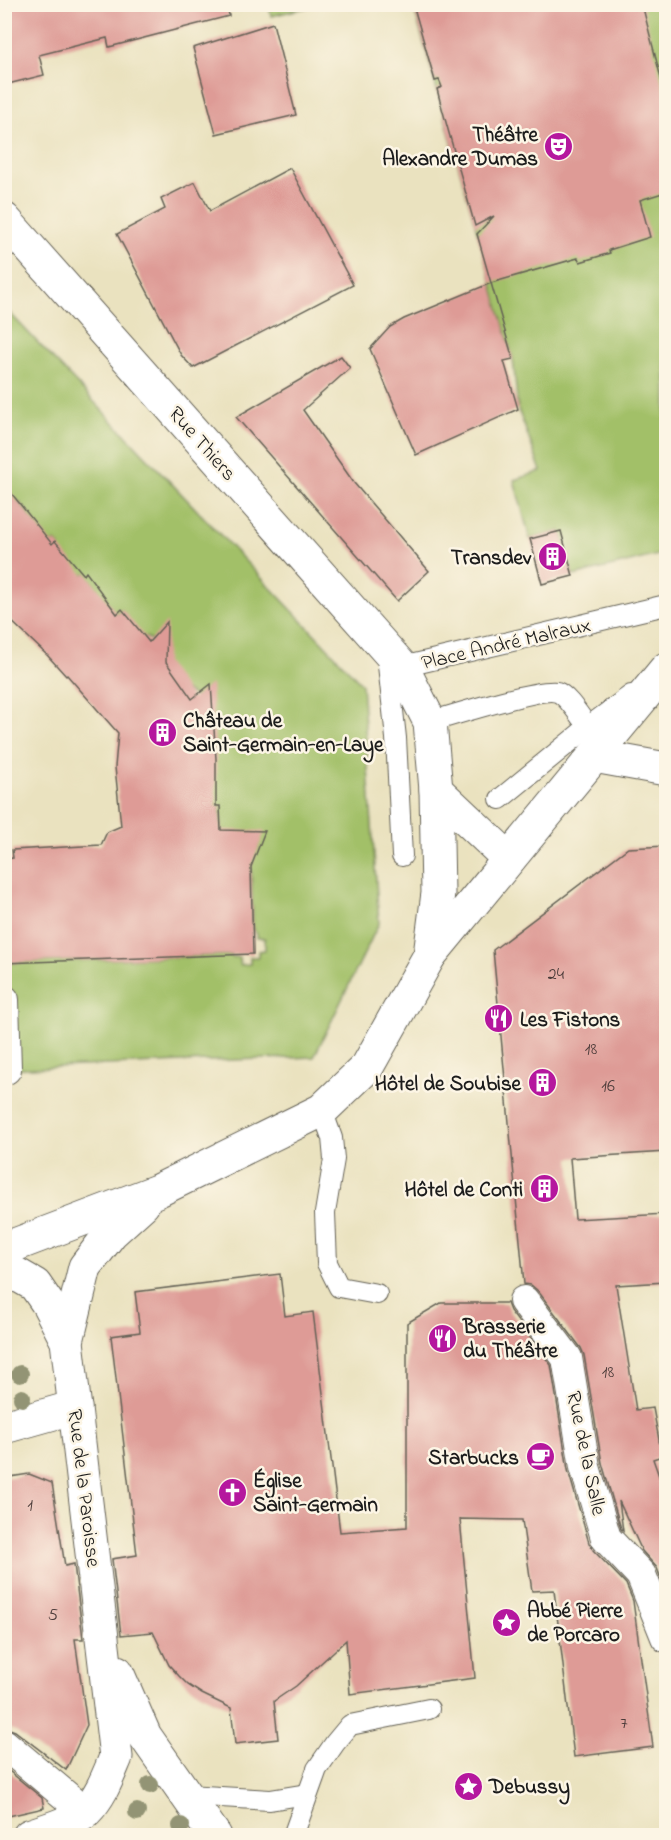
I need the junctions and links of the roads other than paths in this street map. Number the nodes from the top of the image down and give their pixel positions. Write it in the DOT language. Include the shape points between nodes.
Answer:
graph roads {
  1 [pos="4,219"];
  2 [pos="666,605"];
  3 [pos="394,658"];
  4 [pos="666,670"];
  5 [pos="430,722"];
  6 [pos="591,741"];
  7 [pos="666,768"];
  8 [pos="436,790"];
  9 [pos="500,799"];
  10 [pos="402,856"];
  11 [pos="509,859"];
  12 [pos="430,955"];
  13 [pos="4,1000"];
  14 [pos="6,1069"];
  15 [pos="322,1110"];
  16 [pos="158,1191"];
  17 [pos="4,1249"];
  18 [pos="4,1267"];
  19 [pos="377,1294"];
  20 [pos="524,1301"];
  21 [pos="68,1341"];
  22 [pos="75,1407"];
  23 [pos="4,1427"];
  24 [pos="666,1637"];
  25 [pos="114,1677"];
  26 [pos="429,1708"];
  27 [pos="4,1744"];
  28 [pos="307,1794"];
  29 [pos="187,1795"];
  30 [pos="85,1812"];
  31 [pos="30,1836"];
  32 [pos="215,1836"];
  33 [pos="293,1836"];
  1 -- 3 [label="main road, Rue Thiers"];
  2 -- 3 [label="lane, Place André Malraux"];
  3 -- 5 [label="main road, Place André Malraux"];
  3 -- 10 [label="lane"];
  4 -- 6 [label="main road"];
  5 -- 6 [label="lane" via="555,691 563,694"];
  5 -- 8 [label="main road, Place André Malraux"];
  6 -- 7 [label="main road"];
  6 -- 9 [label="lane"];
  6 -- 11 [label="main road"];
  8 -- 11 [label="main road"];
  8 -- 12 [label="main road, Place André Malraux" via="438,893"];
  11 -- 12 [label="main road"];
  12 -- 15 [label="main road" via="367,1067"];
  13 -- 14 [label="street"];
  15 -- 16 [label="main road"];
  15 -- 19 [label="lane" via="332,1138 334,1159 325,1213 327,1263 339,1287"];
  16 -- 17 [label="main road"];
  16 -- 21 [label="main road" via="111,1233 85,1267"];
  18 -- 21 [label="main road" via="35,1285"];
  20 -- 24 [label="street, Rue de la Salle" via="567,1358 585,1467 606,1538 641,1575"];
  21 -- 22 [label="main road, Rue de la Paroisse"];
  22 -- 23 [label="main road"];
  22 -- 25 [label="main road, Rue de la Paroisse" via="103,1634"];
  25 -- 29 [label="main road" via="145,1736"];
  25 -- 30 [label="main road, Rue de la Paroisse" via="116,1756 104,1787"];
  26 -- 28 [label="lane" via="350,1725 317,1769"];
  27 -- 30 [label="street"];
  28 -- 29 [label="lane" via="270,1800"];
  28 -- 33 [label="lane"];
  29 -- 32 [label="main road"];
  30 -- 31 [label="main road"];
}
